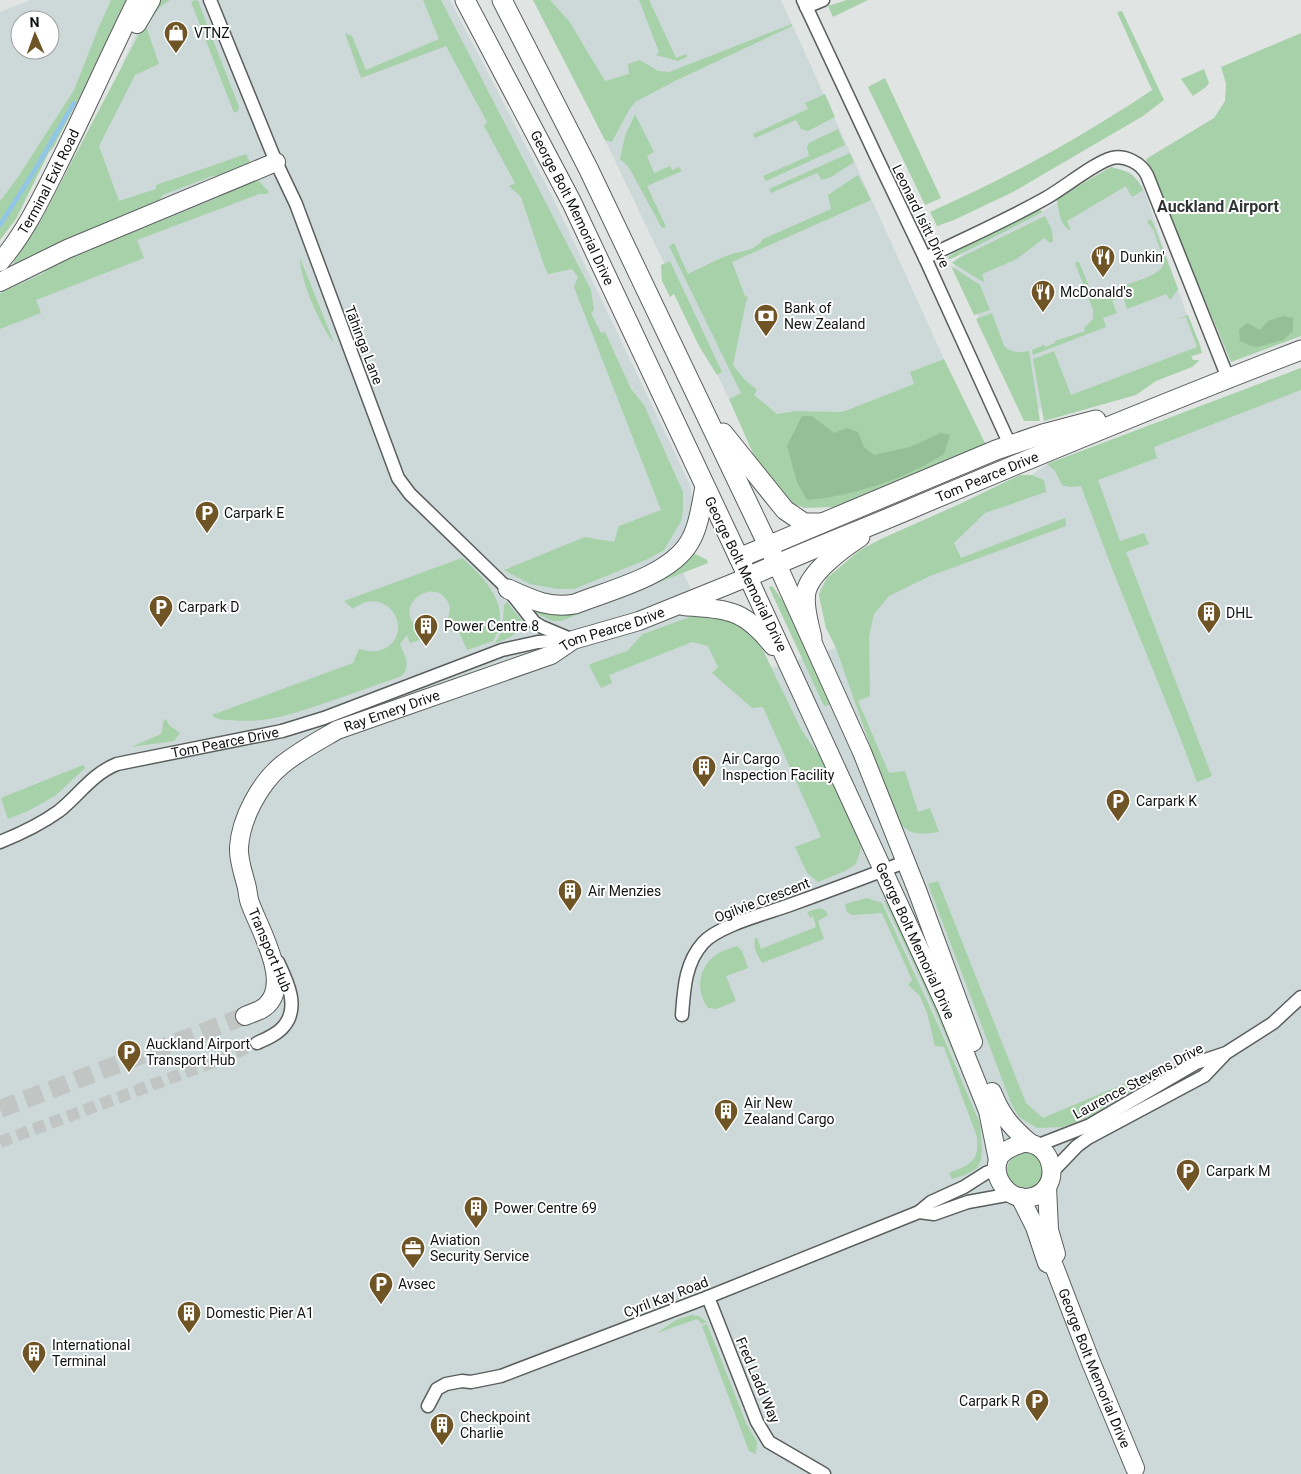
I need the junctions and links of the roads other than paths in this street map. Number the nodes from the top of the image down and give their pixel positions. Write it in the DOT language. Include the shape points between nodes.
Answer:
graph roads {
  1 [pos="138,0"];
  2 [pos="151,0"];
  3 [pos="210,0"];
  4 [pos="465,0"];
  5 [pos="502,0"];
  6 [pos="823,0"];
  7 [pos="804,4"];
  8 [pos="91,99"];
  9 [pos="276,162"];
  10 [pos="925,258"];
  11 [pos="0,262"];
  12 [pos="0,282"];
  13 [pos="1301,350"];
  14 [pos="1228,378"];
  15 [pos="1164,402"];
  16 [pos="704,408"];
  17 [pos="1010,445"];
  18 [pos="704,487"];
  19 [pos="881,521"];
  20 [pos="823,522"];
  21 [pos="768,545"];
  22 [pos="739,558"];
  23 [pos="777,564"];
  24 [pos="748,577"];
  25 [pos="508,589"];
  26 [pos="679,605"];
  27 [pos="812,638"];
  28 [pos="572,640"];
  29 [pos="791,668"];
  30 [pos="244,824"];
  31 [pos="0,842"];
  32 [pos="905,862"];
  33 [pos="883,871"];
  34 [pos="249,901"];
  35 [pos="1301,997"];
  36 [pos="682,1015"];
  37 [pos="246,1016"];
  38 [pos="257,1043"];
  39 [pos="1226,1053"];
  40 [pos="1033,1144"];
  41 [pos="998,1164"];
  42 [pos="1050,1179"];
  43 [pos="1016,1196"];
  44 [pos="919,1212"];
  45 [pos="1054,1266"];
  46 [pos="708,1297"];
  47 [pos="428,1406"];
  48 [pos="1135,1468"];
  49 [pos="824,1474"];
  1 -- 8 [label="street, Terminal Exit Road"];
  2 -- 8 [label="street, Terminal Exit Road"];
  3 -- 9 [label="street, Tāhinga Lane"];
  4 -- 18 [label="main road, George Bolt Memorial Drive" via="572,203"];
  5 -- 16 [label="main road, George Bolt Memorial Drive" via="588,168"];
  6 -- 7 [label="street"];
  7 -- 10 [label="street, Leonard Isitt Drive"];
  8 -- 11 [label="street, Terminal Exit Road" via="44,194"];
  9 -- 12 [label="street" via="67,249"];
  9 -- 25 [label="street, Tāhinga Lane" via="296,204 398,478 410,494"];
  10 -- 14 [label="street" via="1046,198 1107,160 1128,159 1140,165 1147,175"];
  10 -- 17 [label="street, Leonard Isitt Drive"];
  13 -- 14 [label="main road, Tom Pearce Drive"];
  14 -- 15 [label="main road, Tom Pearce Drive"];
  15 -- 17 [label="main road, Tom Pearce Drive"];
  15 -- 19 [label="main road, Tom Pearce Drive"];
  16 -- 20 [label="main road" via="785,510 804,523"];
  16 -- 21 [label="main road, George Bolt Memorial Drive"];
  17 -- 20 [label="main road, Tom Pearce Drive"];
  18 -- 22 [label="main road, George Bolt Memorial Drive"];
  18 -- 25 [label="main road" via="698,520 689,542 674,561 656,572 566,606 536,602"];
  19 -- 23 [label="main road, Tom Pearce Drive"];
  19 -- 27 [label="main road" via="843,549 808,583 805,593"];
  20 -- 21 [label="main road, Tom Pearce Drive"];
  21 -- 22 [label="main road, Tom Pearce Drive"];
  21 -- 23 [label="main road, George Bolt Memorial Drive"];
  22 -- 24 [label="main road, George Bolt Memorial Drive"];
  23 -- 24 [label="main road, Tom Pearce Drive"];
  23 -- 27 [label="street, George Bolt Memorial Drive"];
  24 -- 26 [label="street, Tom Pearce Drive"];
  24 -- 29 [label="street, George Bolt Memorial Drive"];
  25 -- 28 [label="street, Tāhinga Lane" via="534,622"];
  26 -- 28 [label="street, Tom Pearce Drive" via="639,621"];
  26 -- 29 [label="street" via="728,611 745,618 760,628"];
  27 -- 32 [label="street, George Bolt Memorial Drive"];
  28 -- 30 [label="street, Ray Emery Drive" via="551,655 337,730 281,766 252,802"];
  28 -- 31 [label="street, Tom Pearce Drive" via="538,642 502,650 282,732 117,764 99,773 59,810"];
  29 -- 33 [label="street, George Bolt Memorial Drive"];
  30 -- 34 [label="street, Transport Hub" via="239,848"];
  32 -- 33 [label="street, Ogilvie Crescent"];
  32 -- 40 [label="street, George Bolt Memorial Drive" via="996,1104 1006,1120"];
  33 -- 36 [label="street, Ogilvie Crescent" via="712,936 692,959 684,987"];
  33 -- 41 [label="street, George Bolt Memorial Drive" via="967,1056 988,1111"];
  34 -- 37 [label="street, Transport Hub" via="272,954 275,992 261,1010"];
  34 -- 38 [label="street, Transport Hub" via="291,996 291,1008 284,1027"];
  35 -- 39 [label="street, Laurence Stevens Drive" via="1273,1023"];
  39 -- 40 [label="street, Laurence Stevens Drive" via="1196,1064 1090,1125"];
  39 -- 42 [label="street, Laurence Stevens Drive" via="1204,1076 1088,1138 1077,1146"];
  40 -- 41 [label="street" via="1015,1146 1002,1154"];
  40 -- 42 [label="street" via="1047,1156"];
  41 -- 43 [label="street" via="1001,1183"];
  41 -- 44 [label="street, Cyril Kay Road"];
  42 -- 43 [label="street" via="1034,1196"];
  42 -- 45 [label="street, George Bolt Memorial Drive" via="1049,1230 1058,1259"];
  43 -- 44 [label="street, Cyril Kay Road" via="968,1202 934,1214"];
  43 -- 45 [label="street, George Bolt Memorial Drive" via="1035,1227 1047,1262"];
  44 -- 46 [label="street, Cyril Kay Road"];
  45 -- 48 [label="street, George Bolt Memorial Drive"];
  46 -- 47 [label="street, Cyril Kay Road" via="501,1376 446,1384 437,1389"];
  46 -- 49 [label="street, Fred Ladd Way" via="757,1422 769,1442"];
}
